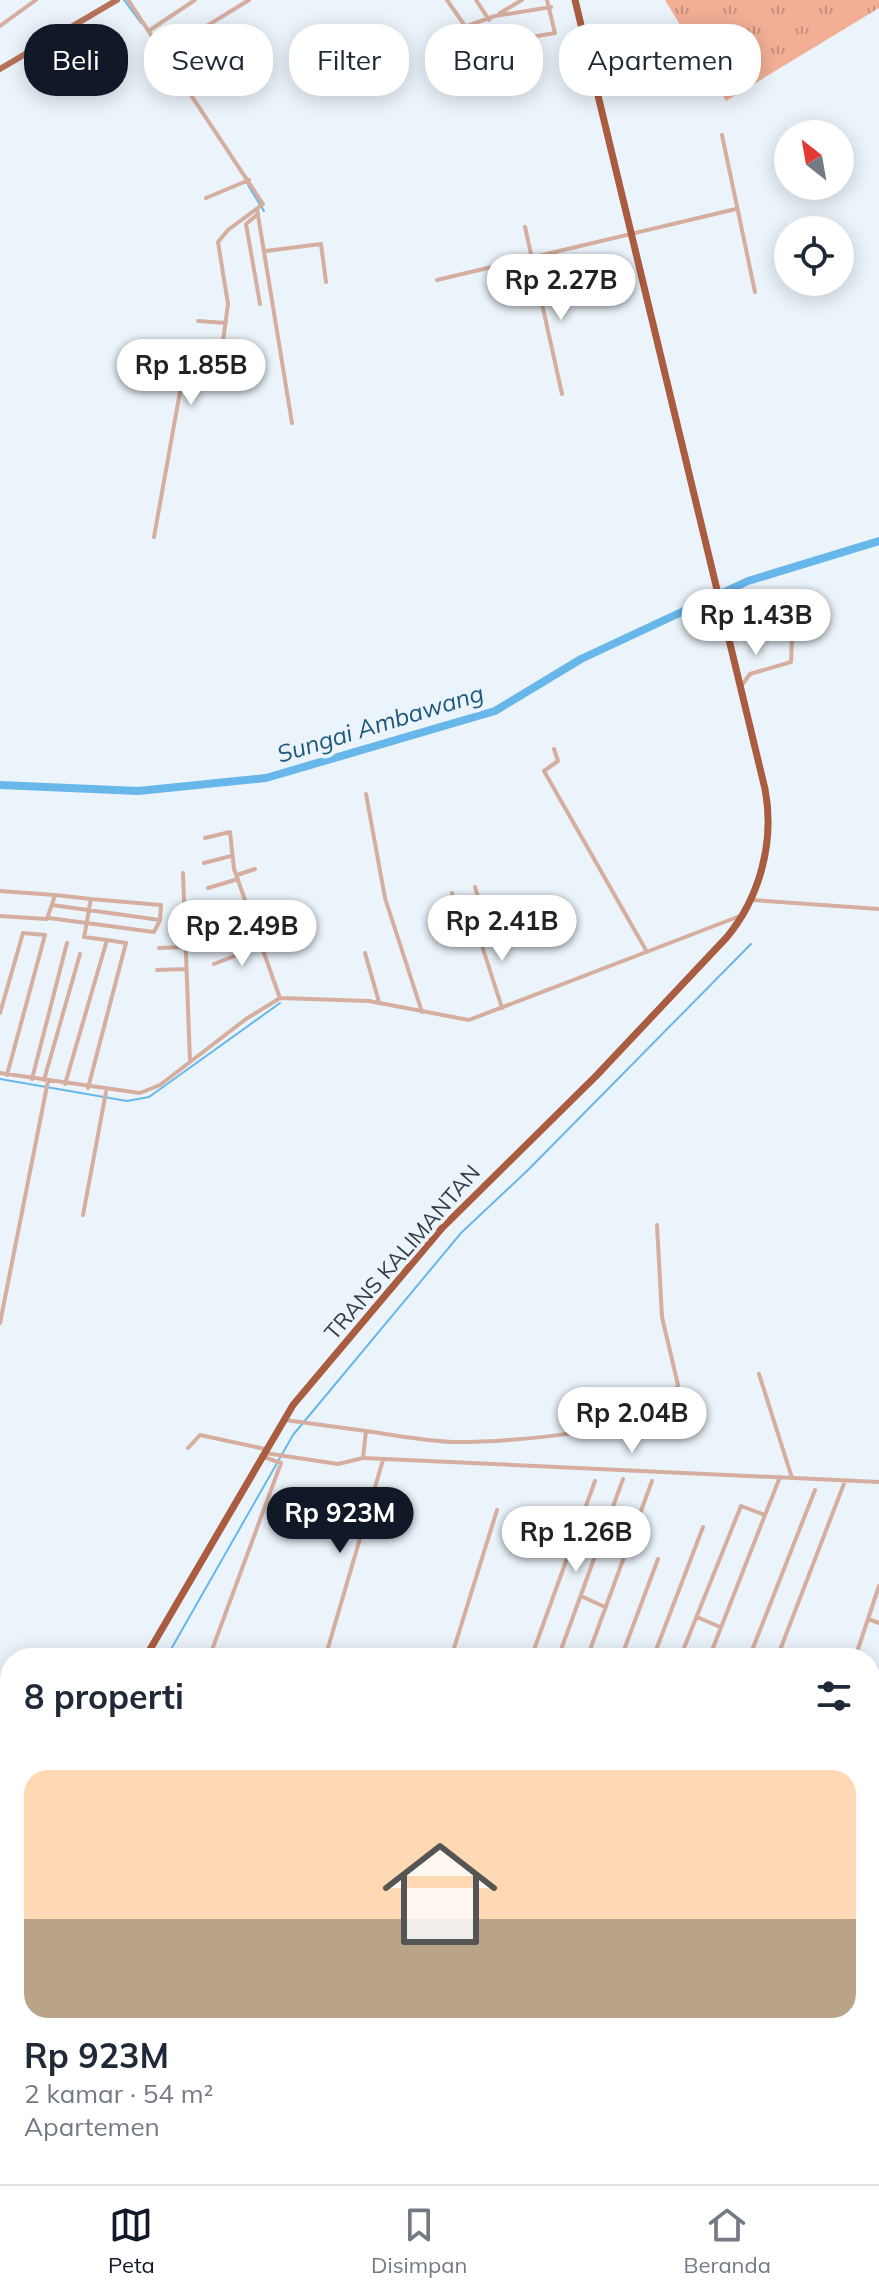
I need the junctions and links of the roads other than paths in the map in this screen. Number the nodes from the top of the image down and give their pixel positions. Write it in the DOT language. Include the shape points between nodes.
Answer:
graph roads {
  1 [pos="36,0"];
  2 [pos="117,0"];
  3 [pos="128,0"];
  4 [pos="195,0"];
  5 [pos="249,0"];
  6 [pos="447,0"];
  7 [pos="477,0"];
  8 [pos="522,0"];
  9 [pos="547,0"];
  10 [pos="575,0"];
  11 [pos="551,7"];
  12 [pos="495,16"];
  13 [pos="489,20"];
  14 [pos="76,24"];
  15 [pos="146,24"];
  16 [pos="159,24"];
  17 [pos="210,24"];
  18 [pos="462,24"];
  19 [pos="475,24"];
  20 [pos="0,26"];
  21 [pos="543,35"];
  22 [pos="24,55"];
  23 [pos="0,69"];
  24 [pos="194,96"];
  25 [pos="722,135"];
  26 [pos="249,180"];
  27 [pos="206,198"];
  28 [pos="260,208"];
  29 [pos="736,209"];
  30 [pos="525,227"];
  31 [pos="630,234"];
  32 [pos="266,251"];
  33 [pos="532,257"];
  34 [pos="437,280"];
  35 [pos="326,282"];
  36 [pos="755,292"];
  37 [pos="260,304"];
  38 [pos="198,321"];
  39 [pos="226,323"];
  40 [pos="562,394"];
  41 [pos="292,423"];
  42 [pos="154,537"];
  43 [pos="792,639"];
  44 [pos="742,686"];
  45 [pos="554,749"];
  46 [pos="366,794"];
  47 [pos="205,838"];
  48 [pos="231,856"];
  49 [pos="204,863"];
  50 [pos="255,869"];
  51 [pos="183,873"];
  52 [pos="238,877"];
  53 [pos="475,887"];
  54 [pos="208,888"];
  55 [pos="0,891"];
  56 [pos="452,893"];
  57 [pos="55,895"];
  58 [pos="91,899"];
  59 [pos="752,900"];
  60 [pos="245,901"];
  61 [pos="52,905"];
  62 [pos="879,909"];
  63 [pos="89,910"];
  64 [pos="210,913"];
  65 [pos="745,915"];
  66 [pos="0,916"];
  67 [pos="49,918"];
  68 [pos="160,920"];
  69 [pos="87,925"];
  70 [pos="253,925"];
  71 [pos="476,926"];
  72 [pos="107,940"];
  73 [pos="211,940"];
  74 [pos="67,943"];
  75 [pos="261,945"];
  76 [pos="185,947"];
  77 [pos="159,948"];
  78 [pos="647,952"];
  79 [pos="365,953"];
  80 [pos="80,954"];
  81 [pos="214,964"];
  82 [pos="185,969"];
  83 [pos="157,970"];
  84 [pos="280,998"];
  85 [pos="379,1002"];
  86 [pos="502,1008"];
  87 [pos="422,1012"];
  88 [pos="0,1013"];
  89 [pos="190,1062"];
  90 [pos="0,1073"];
  91 [pos="7,1075"];
  92 [pos="32,1079"];
  93 [pos="47,1081"];
  94 [pos="65,1084"];
  95 [pos="88,1088"];
  96 [pos="105,1096"];
  97 [pos="83,1215"];
  98 [pos="657,1225"];
  99 [pos="0,1323"];
  100 [pos="759,1374"];
  101 [pos="283,1420"];
  102 [pos="366,1431"];
  103 [pos="188,1448"];
  104 [pos="263,1453"];
  105 [pos="363,1458"];
  106 [pos="279,1459"];
  107 [pos="383,1460"];
  108 [pos="780,1477"];
  109 [pos="792,1478"];
  110 [pos="623,1479"];
  111 [pos="845,1480"];
  112 [pos="595,1481"];
  113 [pos="652,1481"];
  114 [pos="879,1482"];
  115 [pos="815,1490"];
  116 [pos="497,1510"];
  117 [pos="765,1515"];
  118 [pos="703,1527"];
  119 [pos="658,1559"];
  120 [pos="879,1586"];
  121 [pos="581,1596"];
  122 [pos="605,1607"];
  123 [pos="697,1617"];
  124 [pos="868,1619"];
  125 [pos="879,1623"];
  126 [pos="721,1627"];
  127 [pos="151,1648"];
  128 [pos="213,1648"];
  129 [pos="328,1648"];
  130 [pos="453,1648"];
  131 [pos="535,1648"];
  132 [pos="562,1648"];
  133 [pos="591,1648"];
  134 [pos="625,1648"];
  135 [pos="657,1648"];
  136 [pos="684,1648"];
  137 [pos="713,1648"];
  138 [pos="753,1648"];
  139 [pos="781,1648"];
  140 [pos="858,1648"];
  1 -- 20 [label="street"];
  2 -- 14 [label="main road"];
  3 -- 15 [label="street"];
  4 -- 16 [label="street"];
  5 -- 17 [label="street"];
  6 -- 18 [label="street"];
  7 -- 13 [label="street"];
  8 -- 12 [label="street"];
  9 -- 11 [label="street"];
  10 -- 31 [label="highway, TRANS KALIMANTAN"];
  11 -- 12 [label="street"];
  11 -- 21 [label="street" via="555,33"];
  12 -- 13 [label="street"];
  13 -- 19 [label="street"];
  22 -- 23 [label="main road"];
  24 -- 26 [label="street"];
  25 -- 29 [label="street"];
  26 -- 27 [label="street"];
  26 -- 28 [label="street"];
  28 -- 32 [label="street"];
  28 -- 37 [label="street" via="246,224"];
  28 -- 39 [label="street" via="218,242"];
  29 -- 31 [label="street"];
  29 -- 36 [label="street"];
  30 -- 33 [label="street"];
  31 -- 33 [label="street"];
  31 -- 44 [label="highway, TRANS KALIMANTAN"];
  32 -- 35 [label="street" via="321,244"];
  32 -- 41 [label="street"];
  33 -- 34 [label="street"];
  33 -- 40 [label="street"];
  38 -- 39 [label="street"];
  39 -- 42 [label="street" via="222,349 188,347"];
  43 -- 44 [label="street" via="791,662 750,674"];
  44 -- 59 [label="highway, TRANS KALIMANTAN" via="770,822"];
  45 -- 78 [label="street" via="558,761 544,771"];
  46 -- 87 [label="street" via="385,898"];
  47 -- 48 [label="street" via="230,832"];
  48 -- 49 [label="street"];
  48 -- 52 [label="street"];
  50 -- 52 [label="street"];
  51 -- 76 [label="street"];
  52 -- 54 [label="street"];
  52 -- 60 [label="street"];
  53 -- 71 [label="street" via="485,921"];
  55 -- 57 [label="street"];
  56 -- 71 [label="street" via="463,929"];
  57 -- 58 [label="street"];
  57 -- 61 [label="street"];
  58 -- 63 [label="street"];
  58 -- 68 [label="street" via="158,904"];
  59 -- 62 [label="street"];
  59 -- 65 [label="highway, TRANS KALIMANTAN"];
  60 -- 64 [label="street"];
  60 -- 70 [label="street"];
  61 -- 63 [label="street"];
  61 -- 67 [label="street"];
  63 -- 68 [label="street"];
  63 -- 69 [label="street"];
  65 -- 78 [label="street"];
  65 -- 101 [label="highway, TRANS KALIMANTAN" via="596,1076 442,1228"];
  66 -- 67 [label="street"];
  67 -- 69 [label="street"];
  68 -- 69 [label="street" via="156,932"];
  69 -- 72 [label="street" via="84,937"];
  70 -- 73 [label="street"];
  70 -- 75 [label="street"];
  71 -- 86 [label="street"];
  72 -- 94 [label="street"];
  72 -- 95 [label="street" via="128,945"];
  74 -- 92 [label="street"];
  75 -- 81 [label="street"];
  75 -- 84 [label="street"];
  76 -- 77 [label="street"];
  76 -- 82 [label="street"];
  78 -- 86 [label="street"];
  79 -- 85 [label="street"];
  80 -- 93 [label="street"];
  82 -- 83 [label="street"];
  82 -- 89 [label="street"];
  84 -- 85 [label="street"];
  84 -- 89 [label="street"];
  85 -- 87 [label="street"];
  86 -- 87 [label="street" via="469,1020"];
  88 -- 91 [label="street" via="23,933 45,935"];
  89 -- 96 [label="street" via="145,1092"];
  90 -- 91 [label="street"];
  91 -- 92 [label="street"];
  92 -- 93 [label="street"];
  93 -- 94 [label="street"];
  93 -- 99 [label="street"];
  94 -- 95 [label="street"];
  95 -- 96 [label="street"];
  96 -- 97 [label="street"];
  98 -- 102 [label="street" via="662,1317 678,1385 667,1401 637,1417 581,1432 456,1442"];
  100 -- 109 [label="street"];
  101 -- 102 [label="street"];
  101 -- 104 [label="highway, TRANS KALIMANTAN"];
  102 -- 105 [label="street"];
  103 -- 104 [label="street" via="200,1435"];
  104 -- 106 [label="street"];
  104 -- 127 [label="highway, TRANS KALIMANTAN"];
  105 -- 106 [label="street" via="338,1464"];
  105 -- 107 [label="street"];
  106 -- 128 [label="street"];
  107 -- 108 [label="street"];
  107 -- 129 [label="street"];
  108 -- 109 [label="street"];
  108 -- 117 [label="street"];
  109 -- 111 [label="street"];
  110 -- 121 [label="street"];
  111 -- 114 [label="street"];
  111 -- 139 [label="street"];
  112 -- 131 [label="street"];
  113 -- 122 [label="street"];
  115 -- 138 [label="street"];
  116 -- 130 [label="street"];
  117 -- 123 [label="street" via="737,1508"];
  117 -- 126 [label="street"];
  118 -- 135 [label="street"];
  119 -- 134 [label="street"];
  120 -- 124 [label="street"];
  121 -- 122 [label="street"];
  121 -- 132 [label="street"];
  122 -- 133 [label="street"];
  123 -- 126 [label="street"];
  123 -- 136 [label="street"];
  124 -- 125 [label="street"];
  124 -- 140 [label="street"];
  126 -- 137 [label="street"];
}
